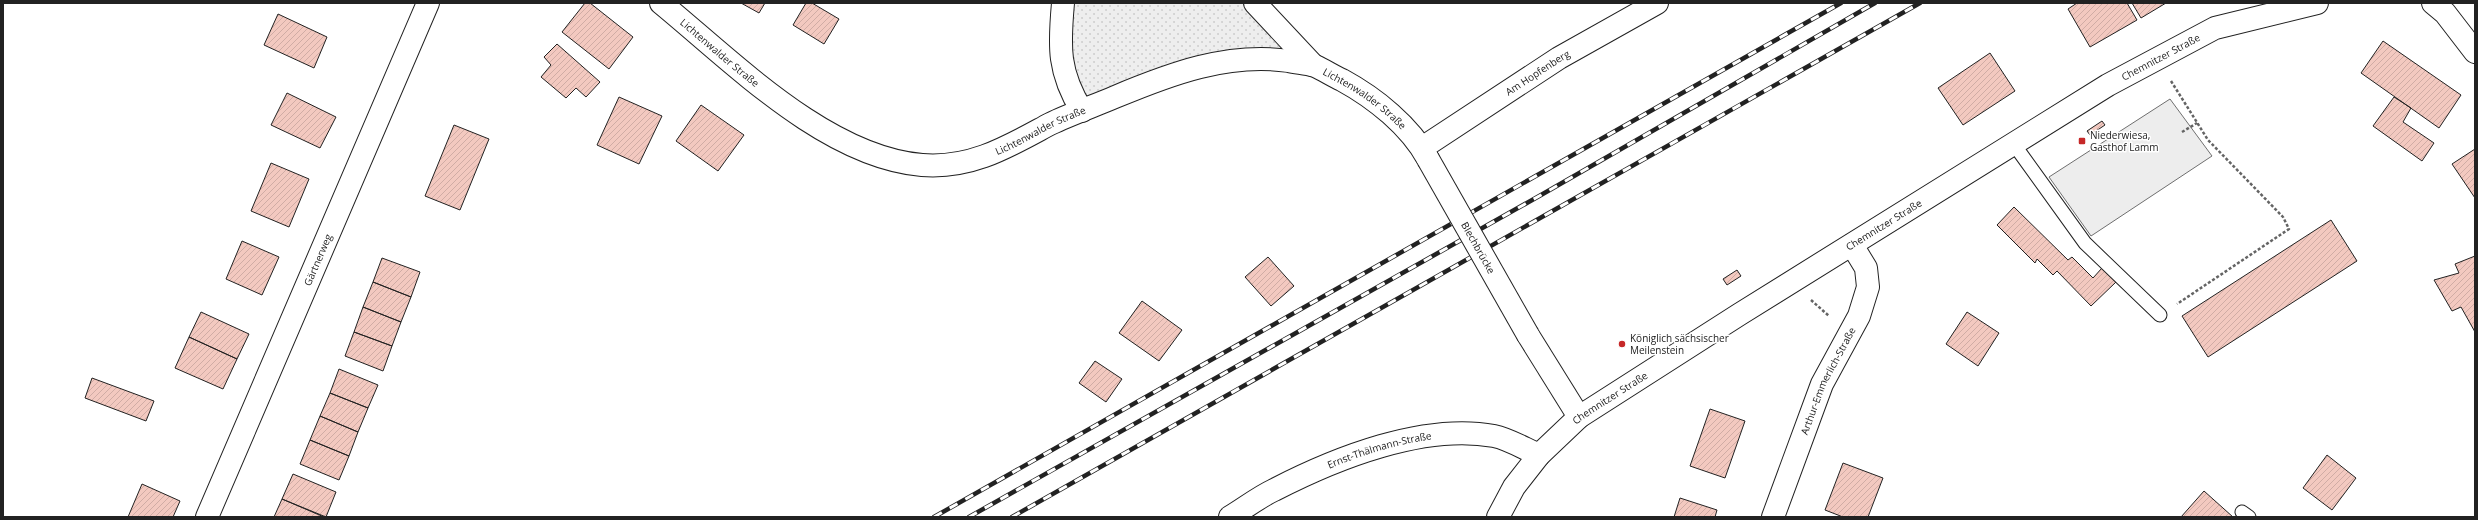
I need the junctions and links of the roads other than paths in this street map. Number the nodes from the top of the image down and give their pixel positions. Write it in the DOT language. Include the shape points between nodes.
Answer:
graph roads {
  1 [pos="428,3"];
  2 [pos="661,3"];
  3 [pos="1063,3"];
  4 [pos="1255,3"];
  5 [pos="1657,3"];
  6 [pos="2317,3"];
  7 [pos="2433,3"];
  8 [pos="2475,52"];
  9 [pos="1313,65"];
  10 [pos="1082,111"];
  11 [pos="2012,143"];
  12 [pos="1425,154"];
  13 [pos="1852,245"];
  14 [pos="2160,315"];
  15 [pos="1579,417"];
  16 [pos="1539,455"];
  17 [pos="207,517"];
  18 [pos="1230,517"];
  19 [pos="1498,517"];
  20 [pos="1773,517"];
  1 -- 17 [label="main road, Gärtnerweg"];
  2 -- 10 [label="main road, Lichtenwalder Straße" via="769,92 826,132 854,147 892,159 923,165 977,159 1017,144"];
  3 -- 10 [label="main road" via="1060,42 1063,64 1068,89"];
  4 -- 9 [label="main road"];
  5 -- 12 [label="main road, Am Hopfenberg" via="1559,58"];
  6 -- 11 [label="main road, Chemnitzer Straße" via="2215,28 2071,107"];
  7 -- 8 [label="main road" via="2445,13"];
  9 -- 10 [label="main road, Lichtenwalder Straße" via="1251,59 1209,64 1161,78"];
  9 -- 12 [label="main road, Lichtenwalder Straße" via="1363,91 1395,119"];
  11 -- 13 [label="main road, Chemnitzer Straße"];
  11 -- 14 [label="lane" via="2085,242"];
  12 -- 15 [label="main road, Blechbrücke, bridge" via="1528,335"];
  13 -- 15 [label="main road, Chemnitzer Straße"];
  13 -- 20 [label="main road, Arthur-Emmerlich-Straße" via="1866,268 1868,287 1859,316 1822,384"];
  15 -- 16 [label="main road, Chemnitzer Straße"];
  16 -- 18 [label="main road, Ernst-Thälmann-Straße" via="1496,437 1470,433 1412,440 1358,453 1273,490"];
  16 -- 19 [label="main road, Chemnitzer Straße" via="1514,487"];
}
